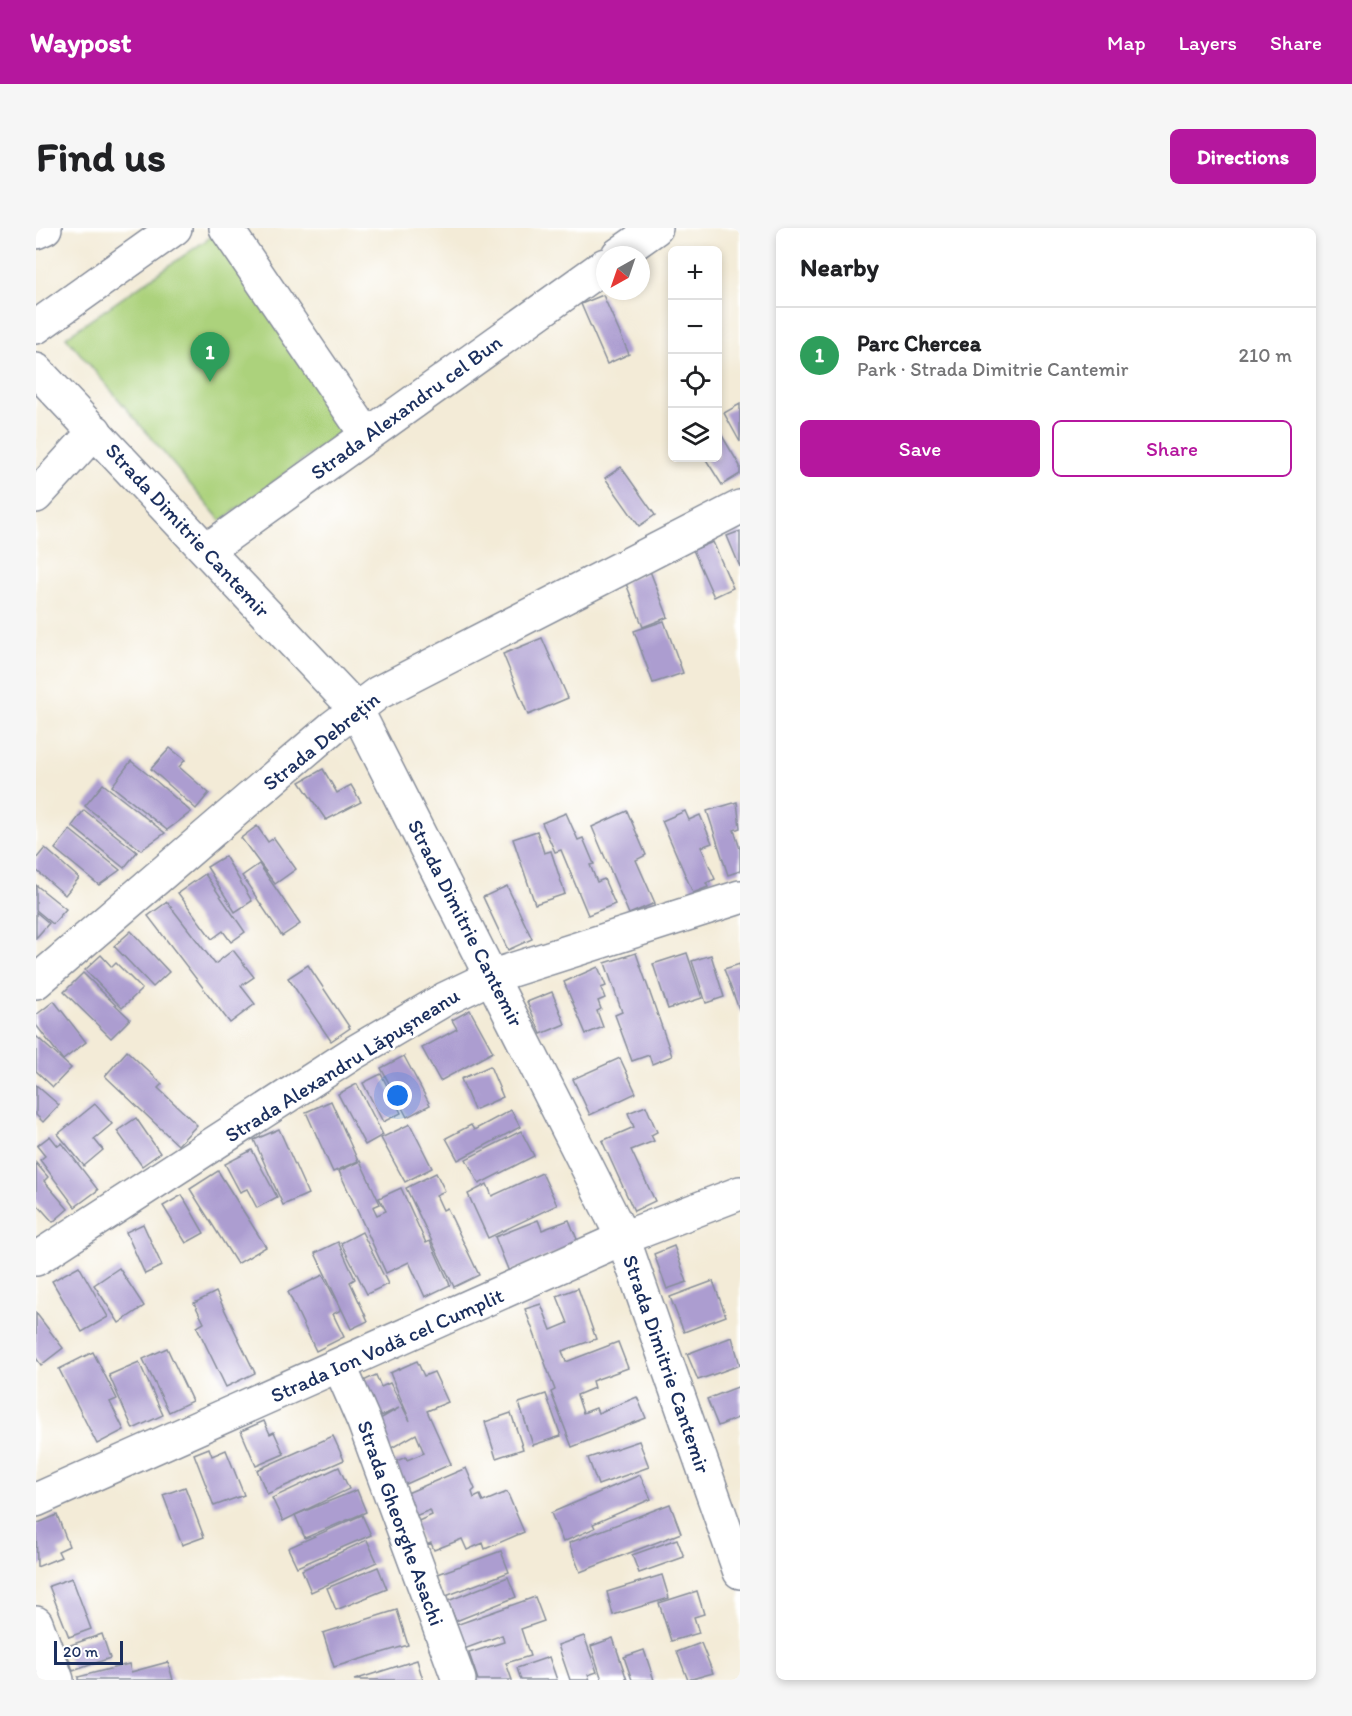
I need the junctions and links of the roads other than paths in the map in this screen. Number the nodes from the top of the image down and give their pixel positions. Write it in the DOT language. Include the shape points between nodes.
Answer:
graph roads {
  1 [pos="45,228"];
  2 [pos="175,228"];
  3 [pos="226,228"];
  4 [pos="656,228"];
  5 [pos="36,232"];
  6 [pos="631,246"];
  7 [pos="596,271"];
  8 [pos="36,327"];
  9 [pos="36,370"];
  10 [pos="95,431"];
  11 [pos="366,434"];
  12 [pos="36,496"];
  13 [pos="740,507"];
  14 [pos="207,550"];
  15 [pos="356,709"];
  16 [pos="740,897"];
  17 [pos="493,976"];
  18 [pos="36,982"];
  19 [pos="740,1193"];
  20 [pos="623,1238"];
  21 [pos="36,1259"];
  22 [pos="340,1367"];
  23 [pos="36,1500"];
  24 [pos="740,1572"];
  25 [pos="36,1623"];
  26 [pos="57,1680"];
  27 [pos="459,1680"];
  1 -- 5 [label="street"];
  2 -- 8 [label="street"];
  3 -- 11 [label="street"];
  4 -- 6 [label="street"];
  7 -- 11 [label="street, Strada Alexandru cel Bun"];
  9 -- 10 [label="street, Strada Dimitrie Cantemir"];
  10 -- 12 [label="street"];
  10 -- 14 [label="street, Strada Dimitrie Cantemir"];
  11 -- 14 [label="street, Strada Alexandru cel Bun"];
  13 -- 15 [label="street, Strada Debrețin" via="378,693"];
  14 -- 15 [label="street, Strada Dimitrie Cantemir"];
  15 -- 17 [label="street, Strada Dimitrie Cantemir"];
  15 -- 18 [label="street, Strada Debrețin"];
  16 -- 17 [label="street, Strada Alexandru Lăpușneanu"];
  17 -- 20 [label="street, Strada Dimitrie Cantemir"];
  17 -- 21 [label="street, Strada Alexandru Lăpușneanu" via="445,999 355,1052"];
  19 -- 20 [label="street, Strada Ion Vodă cel Cumplit"];
  20 -- 22 [label="street, Strada Ion Vodă cel Cumplit"];
  20 -- 24 [label="street, Strada Dimitrie Cantemir"];
  22 -- 23 [label="street, Strada Ion Vodă cel Cumplit"];
  22 -- 27 [label="street, Strada Gheorghe Asachi"];
  25 -- 26 [label="street"];
}
